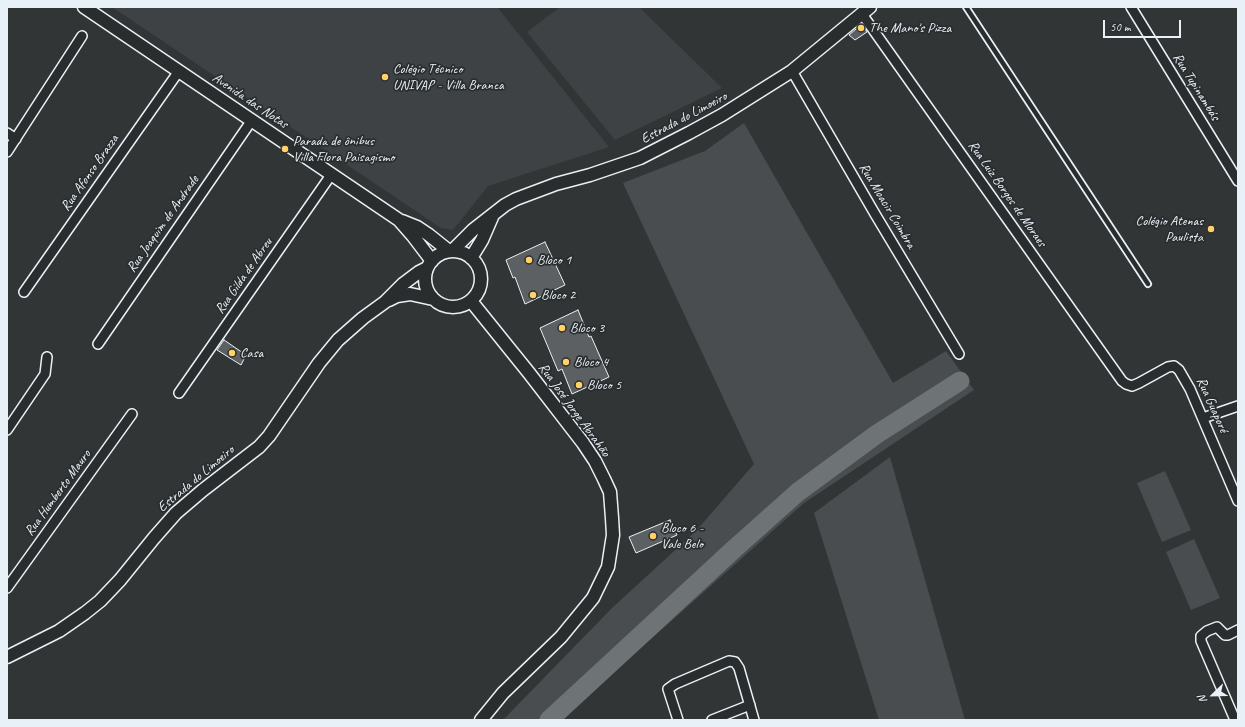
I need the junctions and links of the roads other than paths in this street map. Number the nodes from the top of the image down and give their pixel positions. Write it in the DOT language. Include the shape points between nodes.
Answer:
graph roads {
  1 [pos="84,7"];
  2 [pos="966,7"];
  3 [pos="1131,7"];
  4 [pos="866,10"];
  5 [pos="82,36"];
  6 [pos="179,71"];
  7 [pos="792,71"];
  8 [pos="252,120"];
  9 [pos="7,133"];
  10 [pos="16,139"];
  11 [pos="7,152"];
  12 [pos="331,175"];
  13 [pos="1238,181"];
  14 [pos="492,217"];
  15 [pos="399,220"];
  16 [pos="450,251"];
  17 [pos="471,258"];
  18 [pos="430,264"];
  19 [pos="1148,284"];
  20 [pos="24,292"];
  21 [pos="433,299"];
  22 [pos="471,301"];
  23 [pos="385,302"];
  24 [pos="98,344"];
  25 [pos="959,354"];
  26 [pos="47,356"];
  27 [pos="1132,386"];
  28 [pos="179,393"];
  29 [pos="1238,406"];
  30 [pos="132,414"];
  31 [pos="1203,418"];
  32 [pos="7,430"];
  33 [pos="1238,501"];
  34 [pos="7,588"];
  35 [pos="1238,630"];
  36 [pos="7,657"];
  37 [pos="750,705"];
  38 [pos="480,720"];
  39 [pos="678,720"];
  40 [pos="712,720"];
  41 [pos="754,720"];
  42 [pos="1235,720"];
  1 -- 6 [label="main road, Avenida das Notas"];
  2 -- 19 [label="lane"];
  3 -- 13 [label="street, Rua Tupinambás"];
  4 -- 7 [label="main road, Estrada do Limoeiro"];
  4 -- 27 [label="street, Rua Luiz Borges de Moraes" via="1117,376"];
  5 -- 10 [label="street"];
  6 -- 8 [label="main road, Avenida das Notas"];
  6 -- 20 [label="street, Rua Afonso Brazza"];
  7 -- 14 [label="main road, Estrada do Limoeiro" via="727,112 659,149 640,158 538,190 505,205"];
  7 -- 25 [label="street, Rua Moacir Coimbra"];
  8 -- 12 [label="main road, Avenida das Notas"];
  8 -- 24 [label="street, Rua Joaquim de Andrade"];
  9 -- 10 [label="street"];
  10 -- 11 [label="street"];
  12 -- 15 [label="main road, Avenida das Notas"];
  12 -- 28 [label="street, Rua Gilda de Abreu"];
  14 -- 16 [label="main road, Estrada do Limoeiro"];
  14 -- 17 [label="main road, Estrada do Limoeiro"];
  15 -- 16 [label="main road, Avenida das Notas" via="423,231"];
  15 -- 18 [label="main road, Avenida das Notas" via="413,236"];
  16 -- 17 [label="main road, Avenida das Notas"];
  16 -- 18 [label="main road" via="440,255"];
  17 -- 22 [label="main road" via="477,264 481,280 477,295"];
  18 -- 21 [label="main road" via="425,284"];
  18 -- 23 [label="main road, Estrada do Limoeiro"];
  21 -- 22 [label="main road" via="452,308"];
  21 -- 23 [label="main road, Estrada do Limoeiro" via="410,294 397,296"];
  22 -- 38 [label="main road, Rua José Jorge Abrahão" via="595,461 610,492 613,535 608,567 593,598 561,637 502,693"];
  23 -- 36 [label="main road, Estrada do Limoeiro" via="349,330 327,353 270,436 176,513 100,601 59,631"];
  26 -- 32 [label="street" via="45,374"];
  27 -- 31 [label="street, Rua Guaporé" via="1174,366 1184,377"];
  29 -- 31 [label="street"];
  30 -- 34 [label="street, Rua Humberto Mauro"];
  31 -- 33 [label="street, Rua Guaporé"];
  35 -- 42 [label="street" via="1225,635 1217,627 1201,636"];
  37 -- 39 [label="street" via="739,668 735,662 729,661 668,688"];
  37 -- 40 [label="street"];
  37 -- 41 [label="street"];
}
